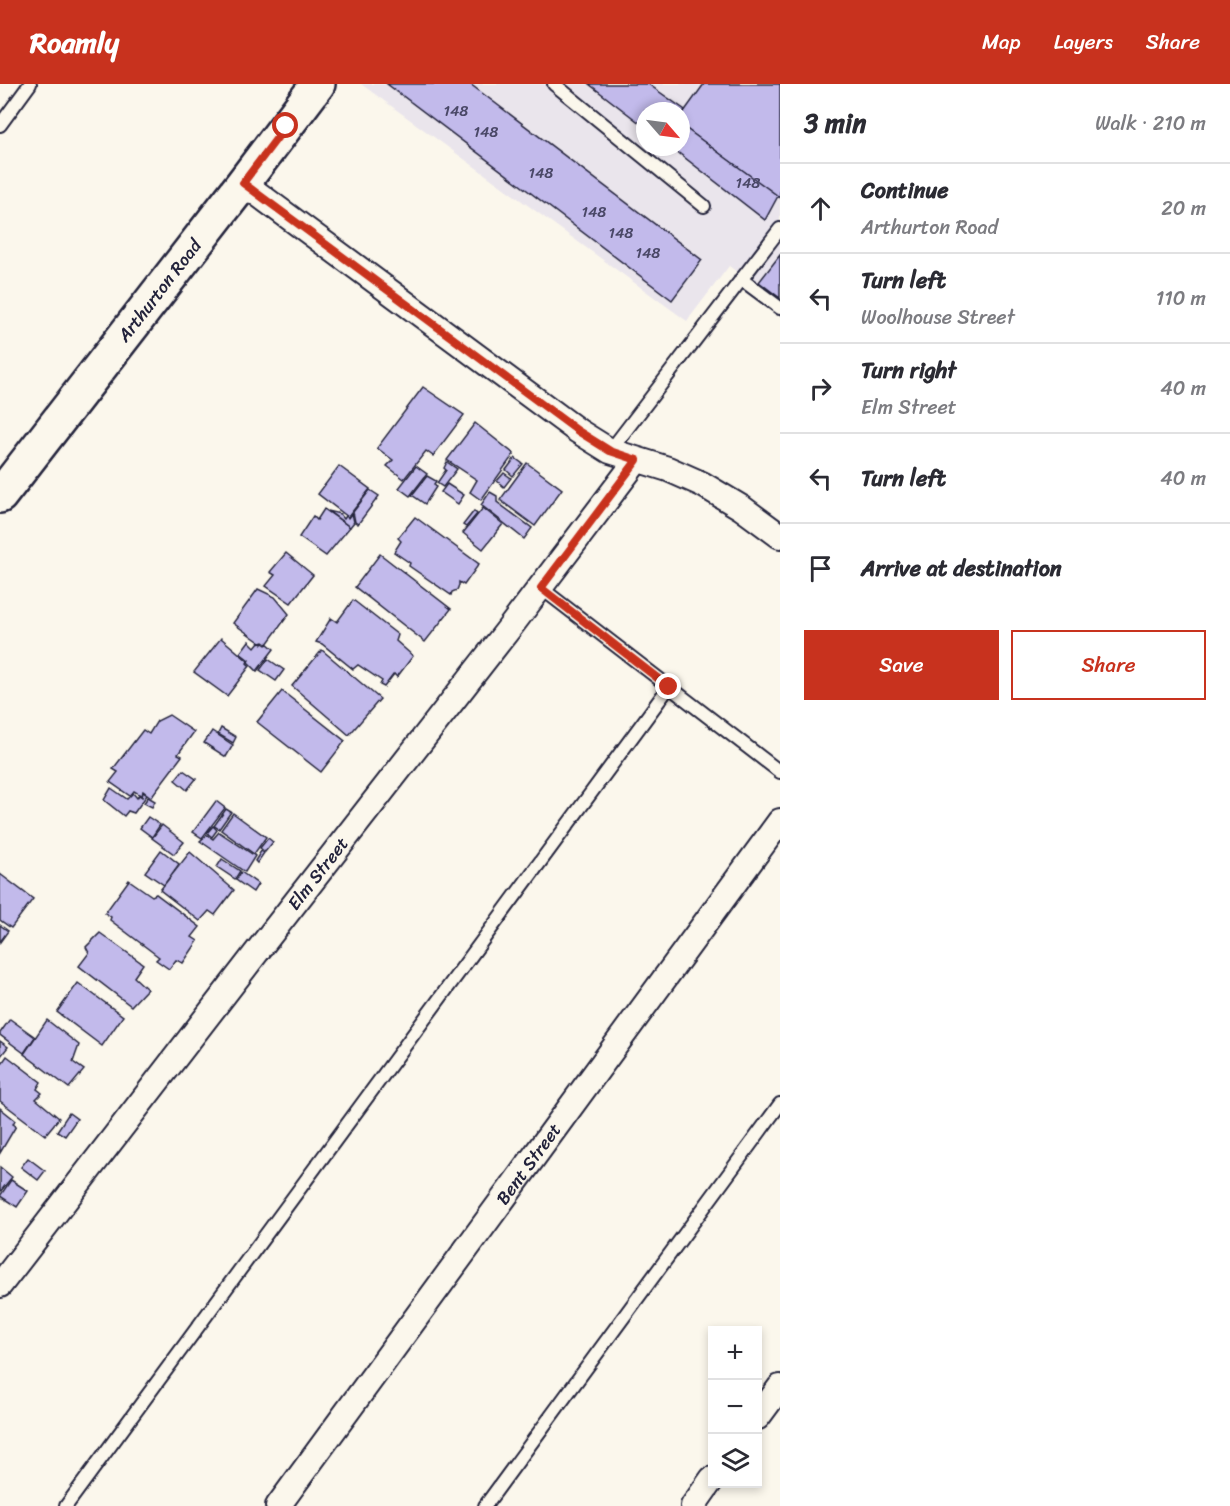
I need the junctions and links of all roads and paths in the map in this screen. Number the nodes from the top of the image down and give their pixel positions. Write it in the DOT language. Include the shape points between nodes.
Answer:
graph roads {
  1 [pos="30,84"];
  2 [pos="318,84"];
  3 [pos="554,84"];
  4 [pos="0,124"];
  5 [pos="243,183"];
  6 [pos="704,206"];
  7 [pos="780,229"];
  8 [pos="741,279"];
  9 [pos="780,308"];
  10 [pos="610,451"];
  11 [pos="637,460"];
  12 [pos="1,492"];
  13 [pos="780,536"];
  14 [pos="541,588"];
  15 [pos="669,687"];
  16 [pos="780,772"];
  17 [pos="780,821"];
  18 [pos="780,1104"];
  19 [pos="0,1285"];
  20 [pos="780,1387"];
  21 [pos="762,1412"];
  22 [pos="708,1485"];
  23 [pos="66,1506"];
  24 [pos="278,1506"];
  25 [pos="484,1506"];
  26 [pos="693,1506"];
  1 -- 4 [label="lane"];
  2 -- 5 [label="street, Arthurton Road"];
  3 -- 6 [label="lane"];
  5 -- 10 [label="street"];
  5 -- 12 [label="street, Arthurton Road"];
  7 -- 8 [label="lane"];
  8 -- 9 [label="lane"];
  8 -- 10 [label="lane"];
  10 -- 11 [label="street"];
  11 -- 13 [label="street" via="702,484"];
  11 -- 14 [label="street, Elm Street"];
  14 -- 15 [label="lane"];
  14 -- 19 [label="street, Elm Street"];
  15 -- 16 [label="lane"];
  15 -- 23 [label="lane"];
  17 -- 24 [label="street, Bent Street"];
  18 -- 25 [label="lane"];
  20 -- 21 [label="street"];
  22 -- 26 [label="street"];
}
